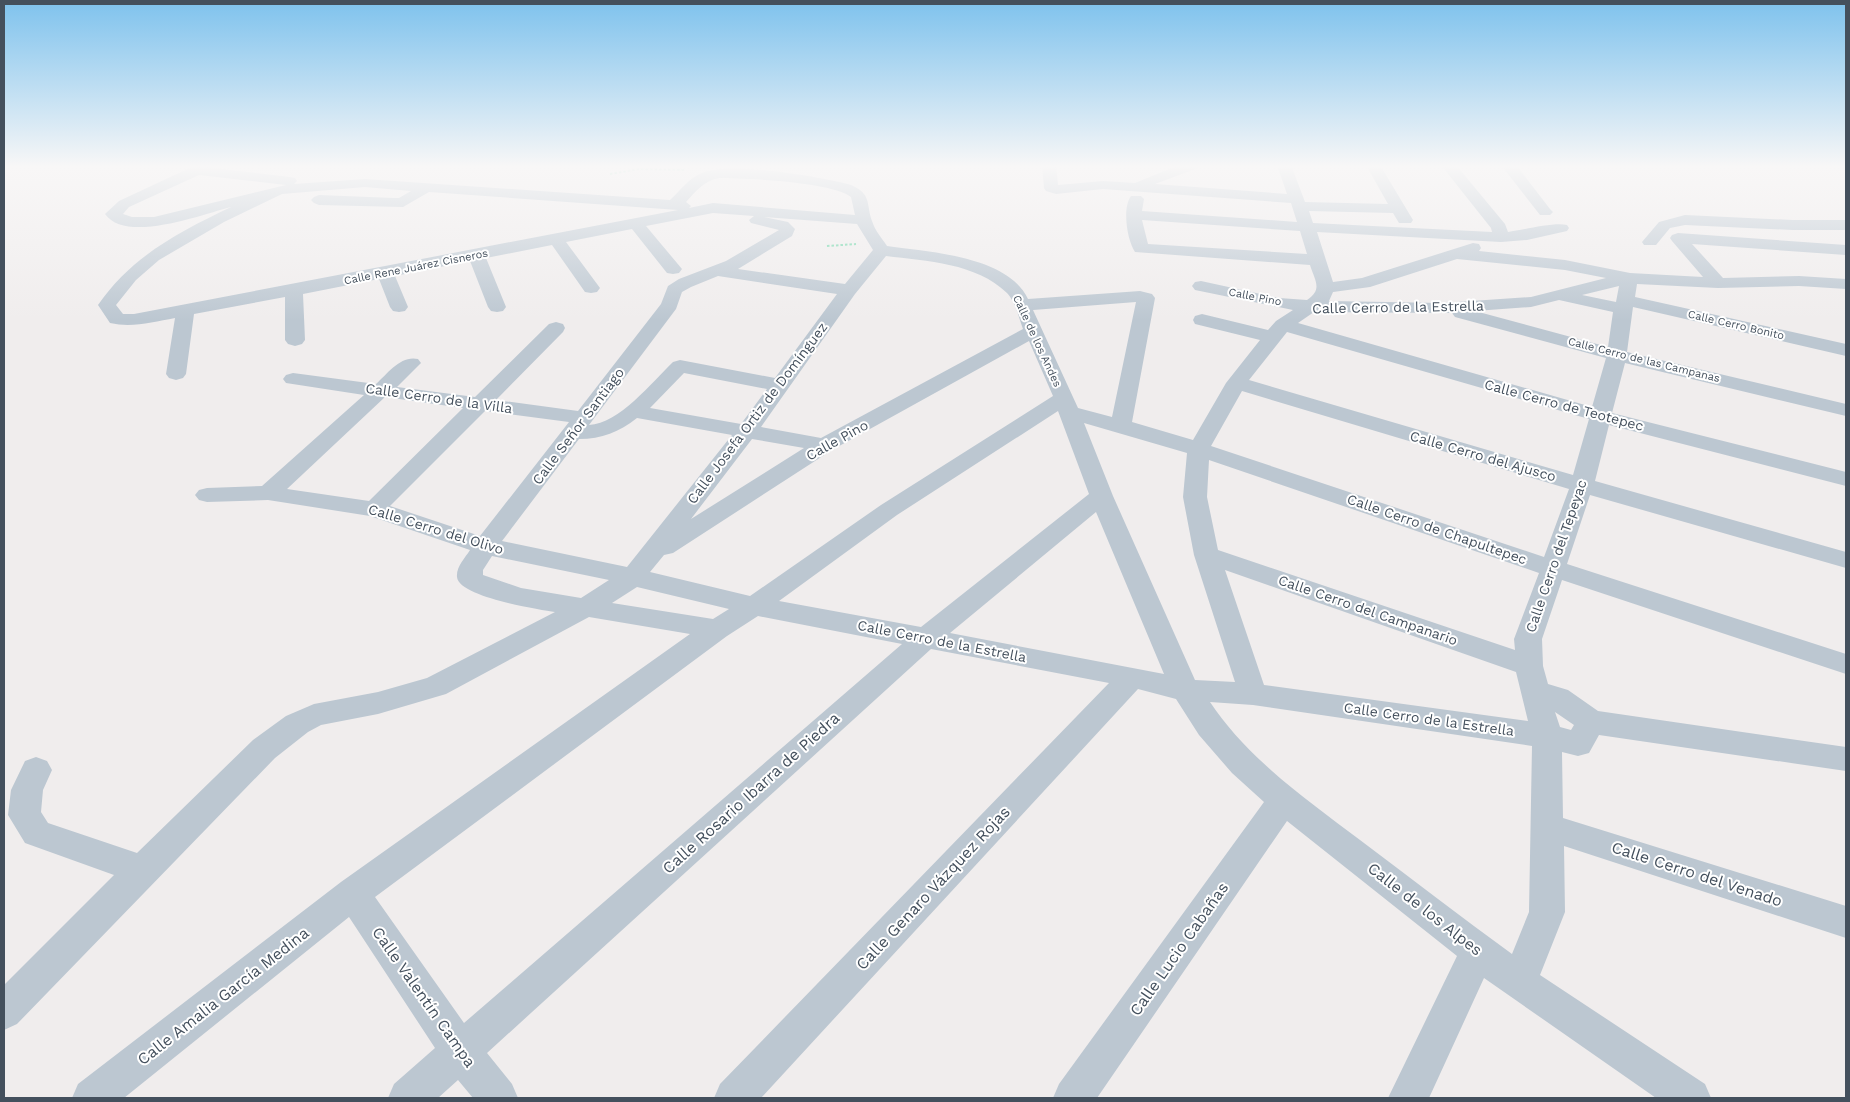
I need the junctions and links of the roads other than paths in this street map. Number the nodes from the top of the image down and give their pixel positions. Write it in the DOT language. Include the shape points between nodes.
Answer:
graph roads {
  1 [pos="116,216"];
  2 [pos="174,216"];
  3 [pos="223,216"];
  4 [pos="672,216"];
  5 [pos="742,216"];
  6 [pos="813,216"];
  7 [pos="864,216"];
  8 [pos="1134,216"];
  9 [pos="1155,216"];
  10 [pos="1303,216"];
  11 [pos="1402,216"];
  12 [pos="1490,216"];
  13 [pos="1808,216"];
  14 [pos="864,220"];
  15 [pos="636,224"];
  16 [pos="1846,224"];
  17 [pos="1307,227"];
  18 [pos="1560,228"];
  19 [pos="1412,233"];
  20 [pos="1501,237"];
  21 [pos="556,239"];
  22 [pos="1650,242"];
  23 [pos="879,246"];
  24 [pos="1846,250"];
  25 [pos="1458,254"];
  26 [pos="476,255"];
  27 [pos="1317,260"];
  28 [pos="673,268"];
  29 [pos="717,271"];
  30 [pos="385,273"];
  31 [pos="1718,283"];
  32 [pos="1770,283"];
  33 [pos="1846,284"];
  34 [pos="1200,286"];
  35 [pos="591,288"];
  36 [pos="1326,288"];
  37 [pos="294,290"];
  38 [pos="849,290"];
  39 [pos="1846,294"];
  40 [pos="1561,296"];
  41 [pos="1627,296"];
  42 [pos="1022,304"];
  43 [pos="399,306"];
  44 [pos="1310,306"];
  45 [pos="497,307"];
  46 [pos="1442,308"];
  47 [pos="185,310"];
  48 [pos="1202,320"];
  49 [pos="556,328"];
  50 [pos="1033,331"];
  51 [pos="1278,331"];
  52 [pos="295,340"];
  53 [pos="1846,350"];
  54 [pos="1617,355"];
  55 [pos="411,363"];
  56 [pos="176,374"];
  57 [pos="293,379"];
  58 [pos="1236,383"];
  59 [pos="780,385"];
  60 [pos="379,390"];
  61 [pos="480,404"];
  62 [pos="1066,405"];
  63 [pos="632,410"];
  64 [pos="1846,410"];
  65 [pos="1600,416"];
  66 [pos="579,425"];
  67 [pos="1122,425"];
  68 [pos="747,431"];
  69 [pos="824,445"];
  70 [pos="1198,448"];
  71 [pos="1846,479"];
  72 [pos="1582,485"];
  73 [pos="268,493"];
  74 [pos="207,495"];
  75 [pos="1101,496"];
  76 [pos="374,509"];
  77 [pos="485,546"];
  78 [pos="1207,554"];
  79 [pos="1846,560"];
  80 [pos="640,568"];
  81 [pos="1553,569"];
  82 [pos="754,606"];
  83 [pos="583,609"];
  84 [pos="717,629"];
  85 [pos="927,638"];
  86 [pos="1846,664"];
  87 [pos="1132,677"];
  88 [pos="1532,679"];
  89 [pos="1186,690"];
  90 [pos="1253,694"];
  91 [pos="1591,722"];
  92 [pos="1548,736"];
  93 [pos="1846,759"];
  94 [pos="36,770"];
  95 [pos="1284,800"];
  96 [pos="1547,827"];
  97 [pos="142,870"];
  98 [pos="353,893"];
  99 [pos="1846,922"];
  100 [pos="1478,951"];
  101 [pos="1519,982"];
  102 [pos="4,1011"];
  103 [pos="460,1051"];
  104 [pos="92,1098"];
  105 [pos="408,1098"];
  106 [pos="498,1098"];
  107 [pos="734,1098"];
  108 [pos="1073,1098"];
  109 [pos="1408,1098"];
  110 [pos="1691,1098"];
  1 -- 2 [label="street" via="121,221 138,223"];
  3 -- 47 [label="street, Calle Rene Juárez Cisneros" via="153,256 130,276 107,304 117,319 134,320"];
  4 -- 15 [label="street, Calle Rene Juárez Cisneros"];
  5 -- 29 [label="street" via="782,225 787,229 786,233"];
  6 -- 14 [label="street, Calle Rene Juárez Cisneros"];
  7 -- 14 [label="street"];
  8 -- 27 [label="street" via="1141,248"];
  9 -- 17 [label="street"];
  10 -- 17 [label="street"];
  11 -- 19 [label="street"];
  12 -- 20 [label="street" via="1499,227"];
  13 -- 16 [label="street"];
  14 -- 23 [label="street"];
  15 -- 21 [label="street, Calle Rene Juárez Cisneros"];
  15 -- 28 [label="street"];
  16 -- 22 [label="street" via="1670,221 1659,227"];
  17 -- 19 [label="street"];
  17 -- 27 [label="street"];
  18 -- 20 [label="street"];
  19 -- 20 [label="street"];
  20 -- 25 [label="street"];
  21 -- 26 [label="street, Calle Rene Juárez Cisneros"];
  21 -- 35 [label="street"];
  23 -- 38 [label="street, Calle Josefa Ortiz de Domínguez"];
  23 -- 42 [label="street, Calle de los Andes" via="990,272 1016,292"];
  24 -- 31 [label="street" via="1678,238"];
  25 -- 36 [label="street" via="1364,283"];
  25 -- 41 [label="street" via="1565,265"];
  26 -- 30 [label="street, Calle Rene Juárez Cisneros"];
  26 -- 45 [label="street"];
  27 -- 36 [label="street"];
  29 -- 38 [label="street"];
  29 -- 66 [label="street, Calle Señor Santiago" via="674,290 670,305"];
  30 -- 37 [label="street, Calle Rene Juárez Cisneros"];
  30 -- 43 [label="street"];
  31 -- 32 [label="street, Calle Cerro de la Estrella"];
  31 -- 41 [label="street, Calle Cerro de la Estrella"];
  32 -- 33 [label="street, Calle Cerro de la Estrella"];
  32 -- 39 [label="street, Calle Cerro de la Estrella"];
  34 -- 44 [label="street, Calle Pino" via="1278,303"];
  36 -- 44 [label="street" via="1323,297"];
  37 -- 47 [label="street, Calle Rene Juárez Cisneros"];
  37 -- 52 [label="street"];
  38 -- 59 [label="street, Calle Josefa Ortiz de Domínguez"];
  40 -- 41 [label="street, Calle Cerro Bonito"];
  40 -- 41 [label="street, Calle Cerro de la Estrella"];
  40 -- 46 [label="street, Calle Cerro de la Estrella" via="1531,302"];
  41 -- 53 [label="street, Calle Cerro Bonito"];
  41 -- 54 [label="street, Calle Cerro del Tepeyac"];
  42 -- 50 [label="street, Calle de los Andes"];
  42 -- 67 [label="street" via="1146,298"];
  44 -- 46 [label="street, Calle Cerro de la Estrella"];
  44 -- 51 [label="street, Calle Cerro de la Estrella"];
  46 -- 54 [label="street, Calle Cerro de las Campanas"];
  47 -- 56 [label="street"];
  48 -- 51 [label="street, Calle Cerro de Teotepec"];
  49 -- 61 [label="street"];
  50 -- 62 [label="street, Calle de los Andes"];
  50 -- 69 [label="street, Calle Pino"];
  51 -- 58 [label="street, Calle Cerro de la Estrella"];
  51 -- 65 [label="street, Calle Cerro de Teotepec"];
  54 -- 64 [label="street, Calle Cerro de las Campanas"];
  54 -- 65 [label="street, Calle Cerro del Tepeyac"];
  55 -- 60 [label="street"];
  57 -- 60 [label="street, Calle Cerro de la Villa"];
  58 -- 70 [label="street, Calle Cerro de la Estrella"];
  58 -- 72 [label="street, Calle Cerro del Ajusco"];
  59 -- 63 [label="street, Calle Cerro de la Villa" via="680,366"];
  59 -- 68 [label="street, Calle Josefa Ortiz de Domínguez"];
  60 -- 61 [label="street, Calle Cerro de la Villa"];
  60 -- 73 [label="street"];
  61 -- 66 [label="street, Calle Cerro de la Villa"];
  61 -- 76 [label="street"];
  62 -- 67 [label="street, Calle Cerro de Chapultepec"];
  62 -- 75 [label="street, Calle de los Andes"];
  62 -- 82 [label="street, Calle Amalia García Medina" via="889,510"];
  63 -- 66 [label="street, Calle Cerro de la Villa" via="608,428 596,431"];
  63 -- 68 [label="street"];
  65 -- 71 [label="street, Calle Cerro de Teotepec"];
  65 -- 72 [label="street, Calle Cerro del Tepeyac"];
  66 -- 77 [label="street, Calle Señor Santiago"];
  67 -- 70 [label="street, Calle Cerro de Chapultepec"];
  68 -- 69 [label="street"];
  68 -- 80 [label="street, Calle Josefa Ortiz de Domínguez"];
  69 -- 80 [label="street, Calle Pino"];
  70 -- 78 [label="street, Calle Cerro de la Estrella" via="1195,497"];
  70 -- 81 [label="street, Calle Cerro de Chapultepec"];
  72 -- 79 [label="street, Calle Cerro del Ajusco"];
  72 -- 81 [label="street, Calle Cerro del Tepeyac"];
  73 -- 74 [label="street, Calle Cerro del Olivo"];
  73 -- 76 [label="street, Calle Cerro del Olivo"];
  75 -- 85 [label="street, Calle Rosario Ibarra de Piedra"];
  75 -- 89 [label="street, Calle de los Andes"];
  76 -- 77 [label="street, Calle Cerro del Olivo"];
  77 -- 80 [label="street, Calle Cerro del Olivo"];
  77 -- 83 [label="street, Calle Señor Santiago" via="470,570 470,579 520,597"];
  78 -- 88 [label="street, Calle Cerro del Campanario"];
  78 -- 90 [label="street, Calle Cerro de la Estrella"];
  80 -- 82 [label="street, Calle Cerro de la Estrella"];
  80 -- 83 [label="street, Calle Pino"];
  81 -- 86 [label="street, Calle Cerro de Chapultepec"];
  81 -- 88 [label="street, Calle Cerro del Tepeyac" via="1528,639"];
  82 -- 84 [label="street, Calle Amalia García Medina"];
  82 -- 85 [label="street, Calle Cerro de la Estrella"];
  83 -- 84 [label="street"];
  83 -- 97 [label="street, Calle Pino" via="436,686 314,715 297,724 264,749"];
  84 -- 98 [label="street, Calle Amalia García Medina"];
  85 -- 87 [label="street, Calle Cerro de la Estrella"];
  85 -- 103 [label="street, Calle Rosario Ibarra de Piedra"];
  87 -- 89 [label="street, Calle Cerro de la Estrella"];
  87 -- 107 [label="street, Calle Genaro Vázquez Rojas"];
  88 -- 91 [label="street"];
  88 -- 92 [label="street, Calle Cerro del Tepeyac"];
  89 -- 90 [label="street, Calle Cerro de la Estrella"];
  89 -- 95 [label="street, Calle de los Alpes" via="1210,726 1238,758"];
  90 -- 92 [label="street, Calle Cerro de la Estrella"];
  91 -- 92 [label="street, Calle Cerro de la Estrella" via="1578,744"];
  91 -- 93 [label="street"];
  92 -- 96 [label="street, Calle Cerro del Tepeyac"];
  94 -- 97 [label="street" via="27,790 24,815 37,833"];
  95 -- 100 [label="street, Calle de los Alpes"];
  95 -- 108 [label="street, Calle Lucio Cabañas"];
  96 -- 99 [label="street, Calle Cerro del Venado"];
  96 -- 101 [label="street, Calle Cerro del Tepeyac" via="1547,912"];
  97 -- 102 [label="street, Calle Pino"];
  98 -- 103 [label="street, Calle Valentín Campa"];
  98 -- 104 [label="street, Calle Amalia García Medina"];
  100 -- 101 [label="street, Calle de los Alpes"];
  100 -- 109 [label="street"];
  101 -- 110 [label="street, Calle de los Alpes"];
  103 -- 105 [label="street, Calle Rosario Ibarra de Piedra"];
  103 -- 106 [label="street, Calle Valentín Campa"];
}
